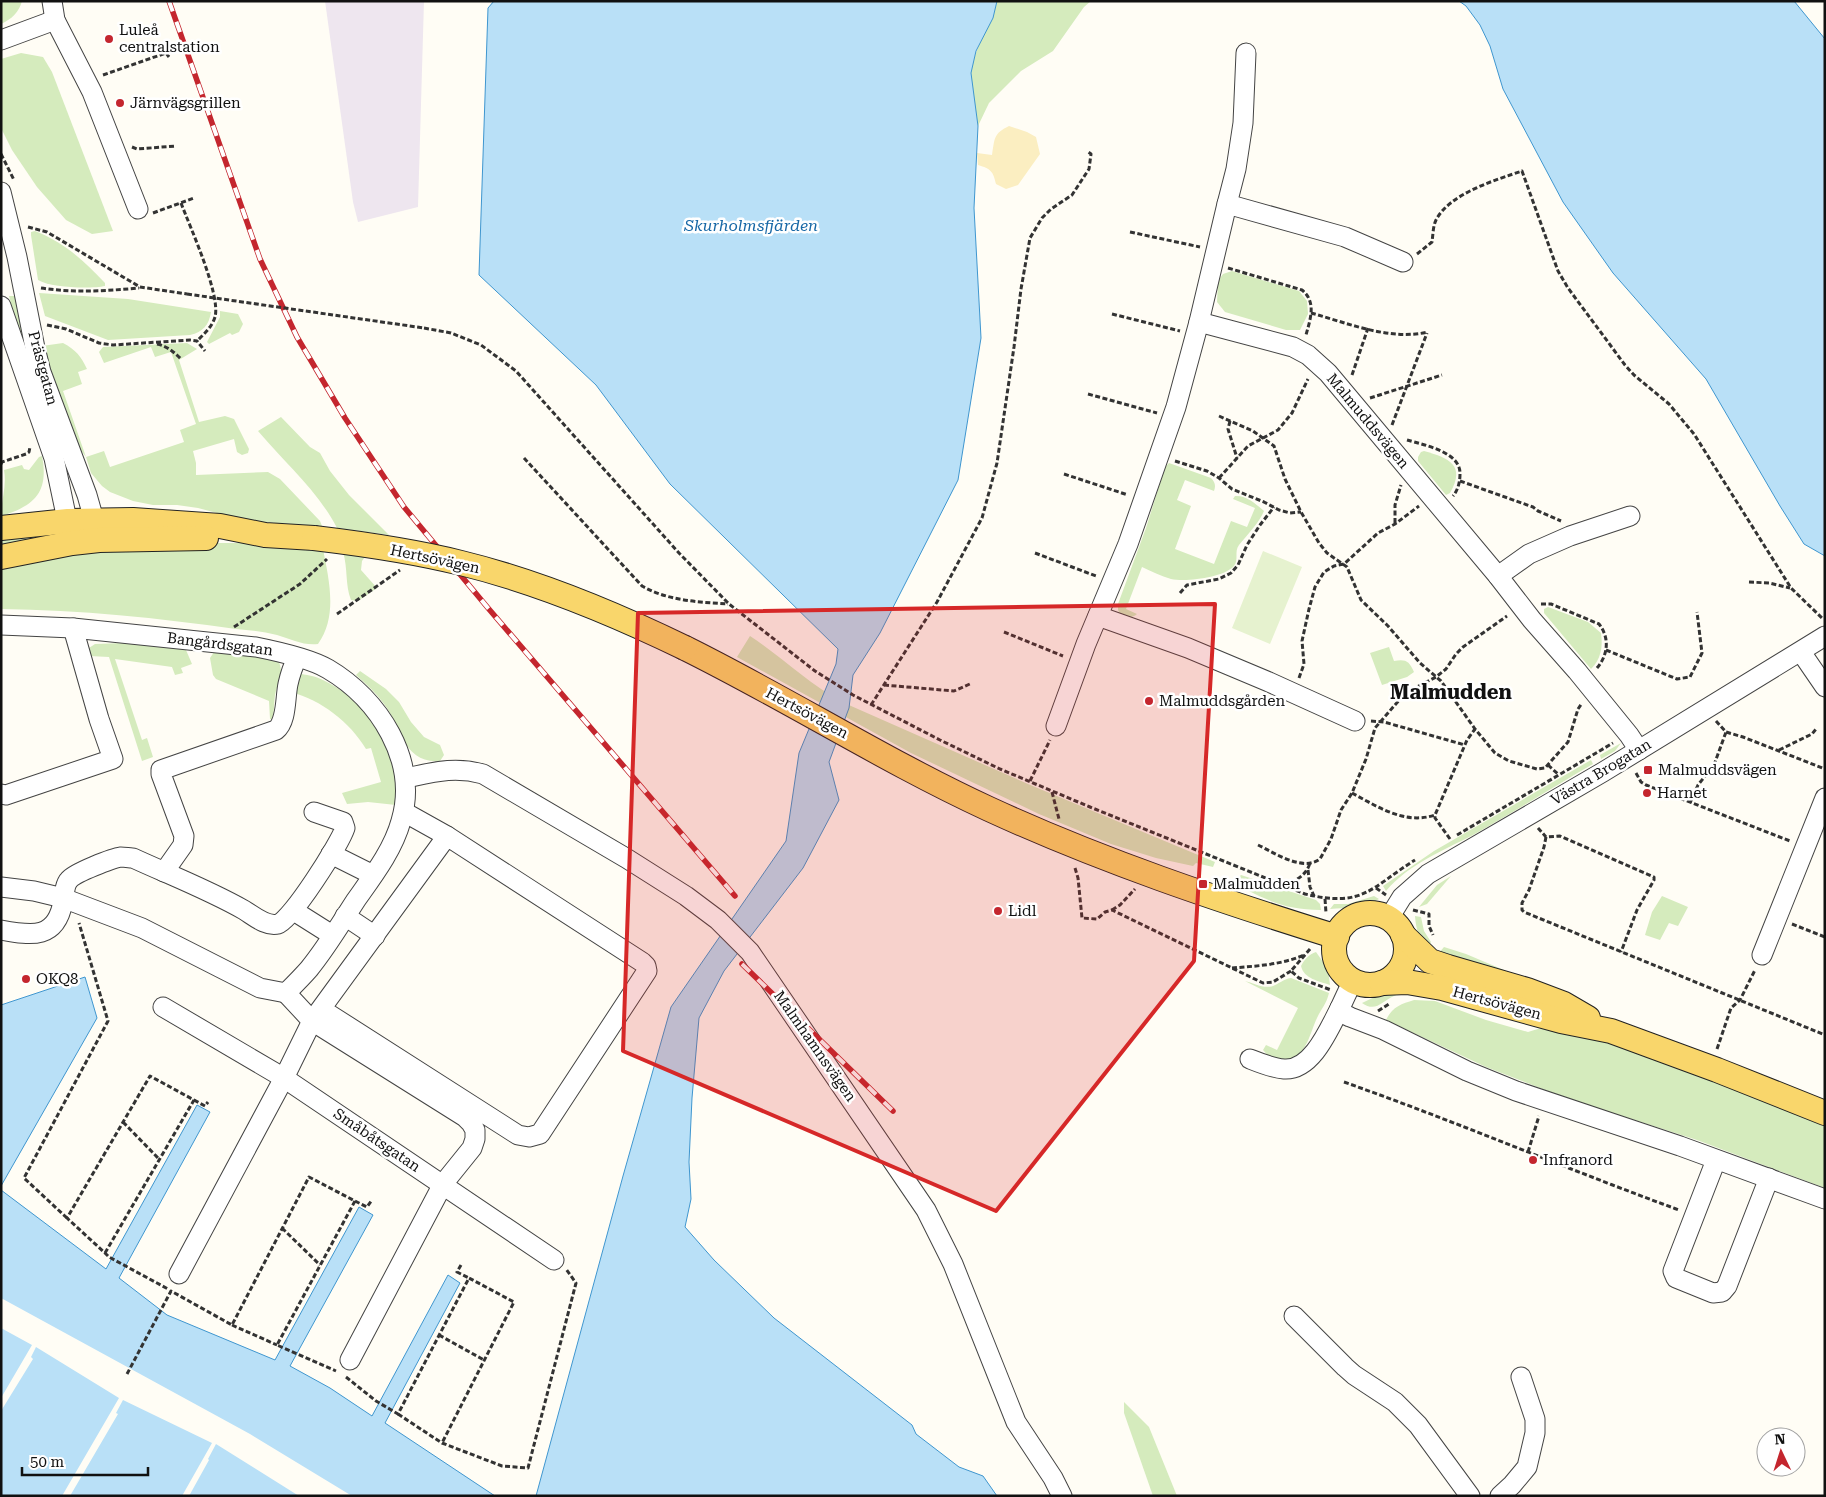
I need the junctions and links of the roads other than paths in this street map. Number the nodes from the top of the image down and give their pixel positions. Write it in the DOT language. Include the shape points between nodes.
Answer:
graph roads {
  1 [pos="52,1"];
  2 [pos="56,20"];
  3 [pos="1,40"];
  4 [pos="1246,53"];
  5 [pos="9,188"];
  6 [pos="1227,204"];
  7 [pos="138,209"];
  8 [pos="9,260"];
  9 [pos="1404,262"];
  10 [pos="1,306"];
  11 [pos="1191,327"];
  12 [pos="1630,516"];
  13 [pos="1,528"];
  14 [pos="84,531"];
  15 [pos="1,557"];
  16 [pos="1498,576"];
  17 [pos="1098,616"];
  18 [pos="1,626"];
  19 [pos="73,628"];
  20 [pos="1824,628"];
  21 [pos="1801,652"];
  22 [pos="297,658"];
  23 [pos="1825,687"];
  24 [pos="1355,721"];
  25 [pos="1056,726"];
  26 [pos="1639,750"];
  27 [pos="406,778"];
  28 [pos="1,794"];
  29 [pos="1825,798"];
  30 [pos="314,812"];
  31 [pos="404,812"];
  32 [pos="448,836"];
  33 [pos="331,854"];
  34 [pos="164,872"];
  35 [pos="374,875"];
  36 [pos="1,887"];
  37 [pos="63,898"];
  38 [pos="294,911"];
  39 [pos="345,916"];
  40 [pos="1396,927"];
  41 [pos="1,930"];
  42 [pos="332,935"];
  43 [pos="1330,935"];
  44 [pos="375,936"];
  45 [pos="1762,955"];
  46 [pos="1382,983"];
  47 [pos="286,994"];
  48 [pos="1346,994"];
  49 [pos="163,1007"];
  50 [pos="317,1015"];
  51 [pos="1612,1031"];
  52 [pos="1250,1059"];
  53 [pos="284,1078"];
  54 [pos="1825,1113"];
  55 [pos="1716,1160"];
  56 [pos="1769,1178"];
  57 [pos="443,1184"];
  58 [pos="1825,1199"];
  59 [pos="554,1260"];
  60 [pos="179,1274"];
  61 [pos="1294,1316"];
  62 [pos="350,1360"];
  63 [pos="1521,1377"];
  64 [pos="1062,1496"];
  65 [pos="1470,1496"];
  66 [pos="1500,1496"];
  1 -- 2 [label="street"];
  2 -- 3 [label="street"];
  2 -- 7 [label="street" via="87,81"];
  4 -- 6 [label="street" via="1243,123"];
  5 -- 8 [label="street, Prästgatan"];
  6 -- 9 [label="street" via="1344,237"];
  6 -- 11 [label="street"];
  8 -- 14 [label="street, Prästgatan" via="24,289 41,372 87,495"];
  10 -- 14 [label="street, Prästgatan" via="54,458"];
  11 -- 16 [label="street, Malmuddsvägen" via="1286,345 1308,356 1328,373"];
  11 -- 17 [label="street" via="1176,407 1128,544"];
  12 -- 16 [label="street" via="1529,554"];
  13 -- 14 [label="main road"];
  14 -- 15 [label="main road"];
  14 -- 43 [label="main road, Hertsövägen, bridge" via="190,538 265,535 314,538 416,553 499,574 583,602 685,648 955,792 1064,842 1213,898"];
  16 -- 26 [label="street, Malmuddsvägen"];
  17 -- 24 [label="street" via="1188,648"];
  17 -- 25 [label="street"];
  18 -- 19 [label="street, Bangårdsgatan"];
  19 -- 22 [label="street, Bangårdsgatan" via="256,647"];
  19 -- 28 [label="street" via="113,759"];
  20 -- 21 [label="street, Västra Brogatan"];
  21 -- 23 [label="street"];
  21 -- 26 [label="street, Västra Brogatan"];
  22 -- 27 [label="street, Bangårdsgatan" via="327,668 364,696 385,725"];
  22 -- 34 [label="street" via="288,683 280,727 161,770 184,836 183,845"];
  26 -- 40 [label="street, Västra Brogatan" via="1428,874 1402,897"];
  27 -- 31 [label="street"];
  27 -- 64 [label="street, Malmhamnsvägen" via="455,769 483,774 686,896 718,920 750,952 926,1210 953,1264 1016,1422"];
  29 -- 45 [label="street"];
  30 -- 33 [label="street" via="343,822 345,828"];
  31 -- 32 [label="street"];
  31 -- 35 [label="street" via="392,844"];
  32 -- 44 [label="street"];
  32 -- 50 [label="street" via="646,966 647,971 540,1134 518,1135"];
  33 -- 35 [label="street"];
  33 -- 38 [label="street"];
  34 -- 37 [label="street" via="133,858 120,857 68,880"];
  34 -- 38 [label="street" via="269,925 280,924"];
  35 -- 39 [label="street"];
  36 -- 37 [label="street"];
  37 -- 41 [label="street" via="58,919 46,931"];
  37 -- 47 [label="street" via="142,928 260,988"];
  38 -- 42 [label="street"];
  39 -- 42 [label="street"];
  39 -- 44 [label="street"];
  40 -- 43 [label="main road" via="1372,913 1354,917"];
  40 -- 46 [label="main road" via="1406,945 1406,954 1403,964"];
  40 -- 51 [label="main road, Hertsövägen" via="1430,961 1528,990 1564,1004"];
  42 -- 47 [label="street" via="309,969"];
  43 -- 48 [label="main road" via="1335,957 1345,974"];
  44 -- 50 [label="street"];
  46 -- 48 [label="main road, Hertsövägen"];
  46 -- 51 [label="main road, Hertsövägen" via="1407,982 1442,988"];
  47 -- 50 [label="street"];
  48 -- 52 [label="street" via="1320,1046 1302,1065 1285,1069"];
  48 -- 55 [label="street" via="1342,1013 1467,1071"];
  49 -- 53 [label="street, Småbåtsgatan"];
  50 -- 53 [label="street"];
  50 -- 57 [label="street" via="472,1123 475,1139 472,1148"];
  51 -- 54 [label="main road, Hertsövägen"];
  53 -- 57 [label="street, Småbåtsgatan"];
  53 -- 60 [label="street"];
  55 -- 56 [label="street"];
  55 -- 56 [label="street" via="1674,1267 1676,1278 1713,1293 1722,1292 1727,1286"];
  56 -- 58 [label="street"];
  57 -- 59 [label="street, Småbåtsgatan"];
  57 -- 62 [label="street"];
  61 -- 65 [label="street" via="1344,1367 1395,1402 1418,1426"];
  63 -- 66 [label="street" via="1535,1419 1535,1433 1527,1467"];
}
